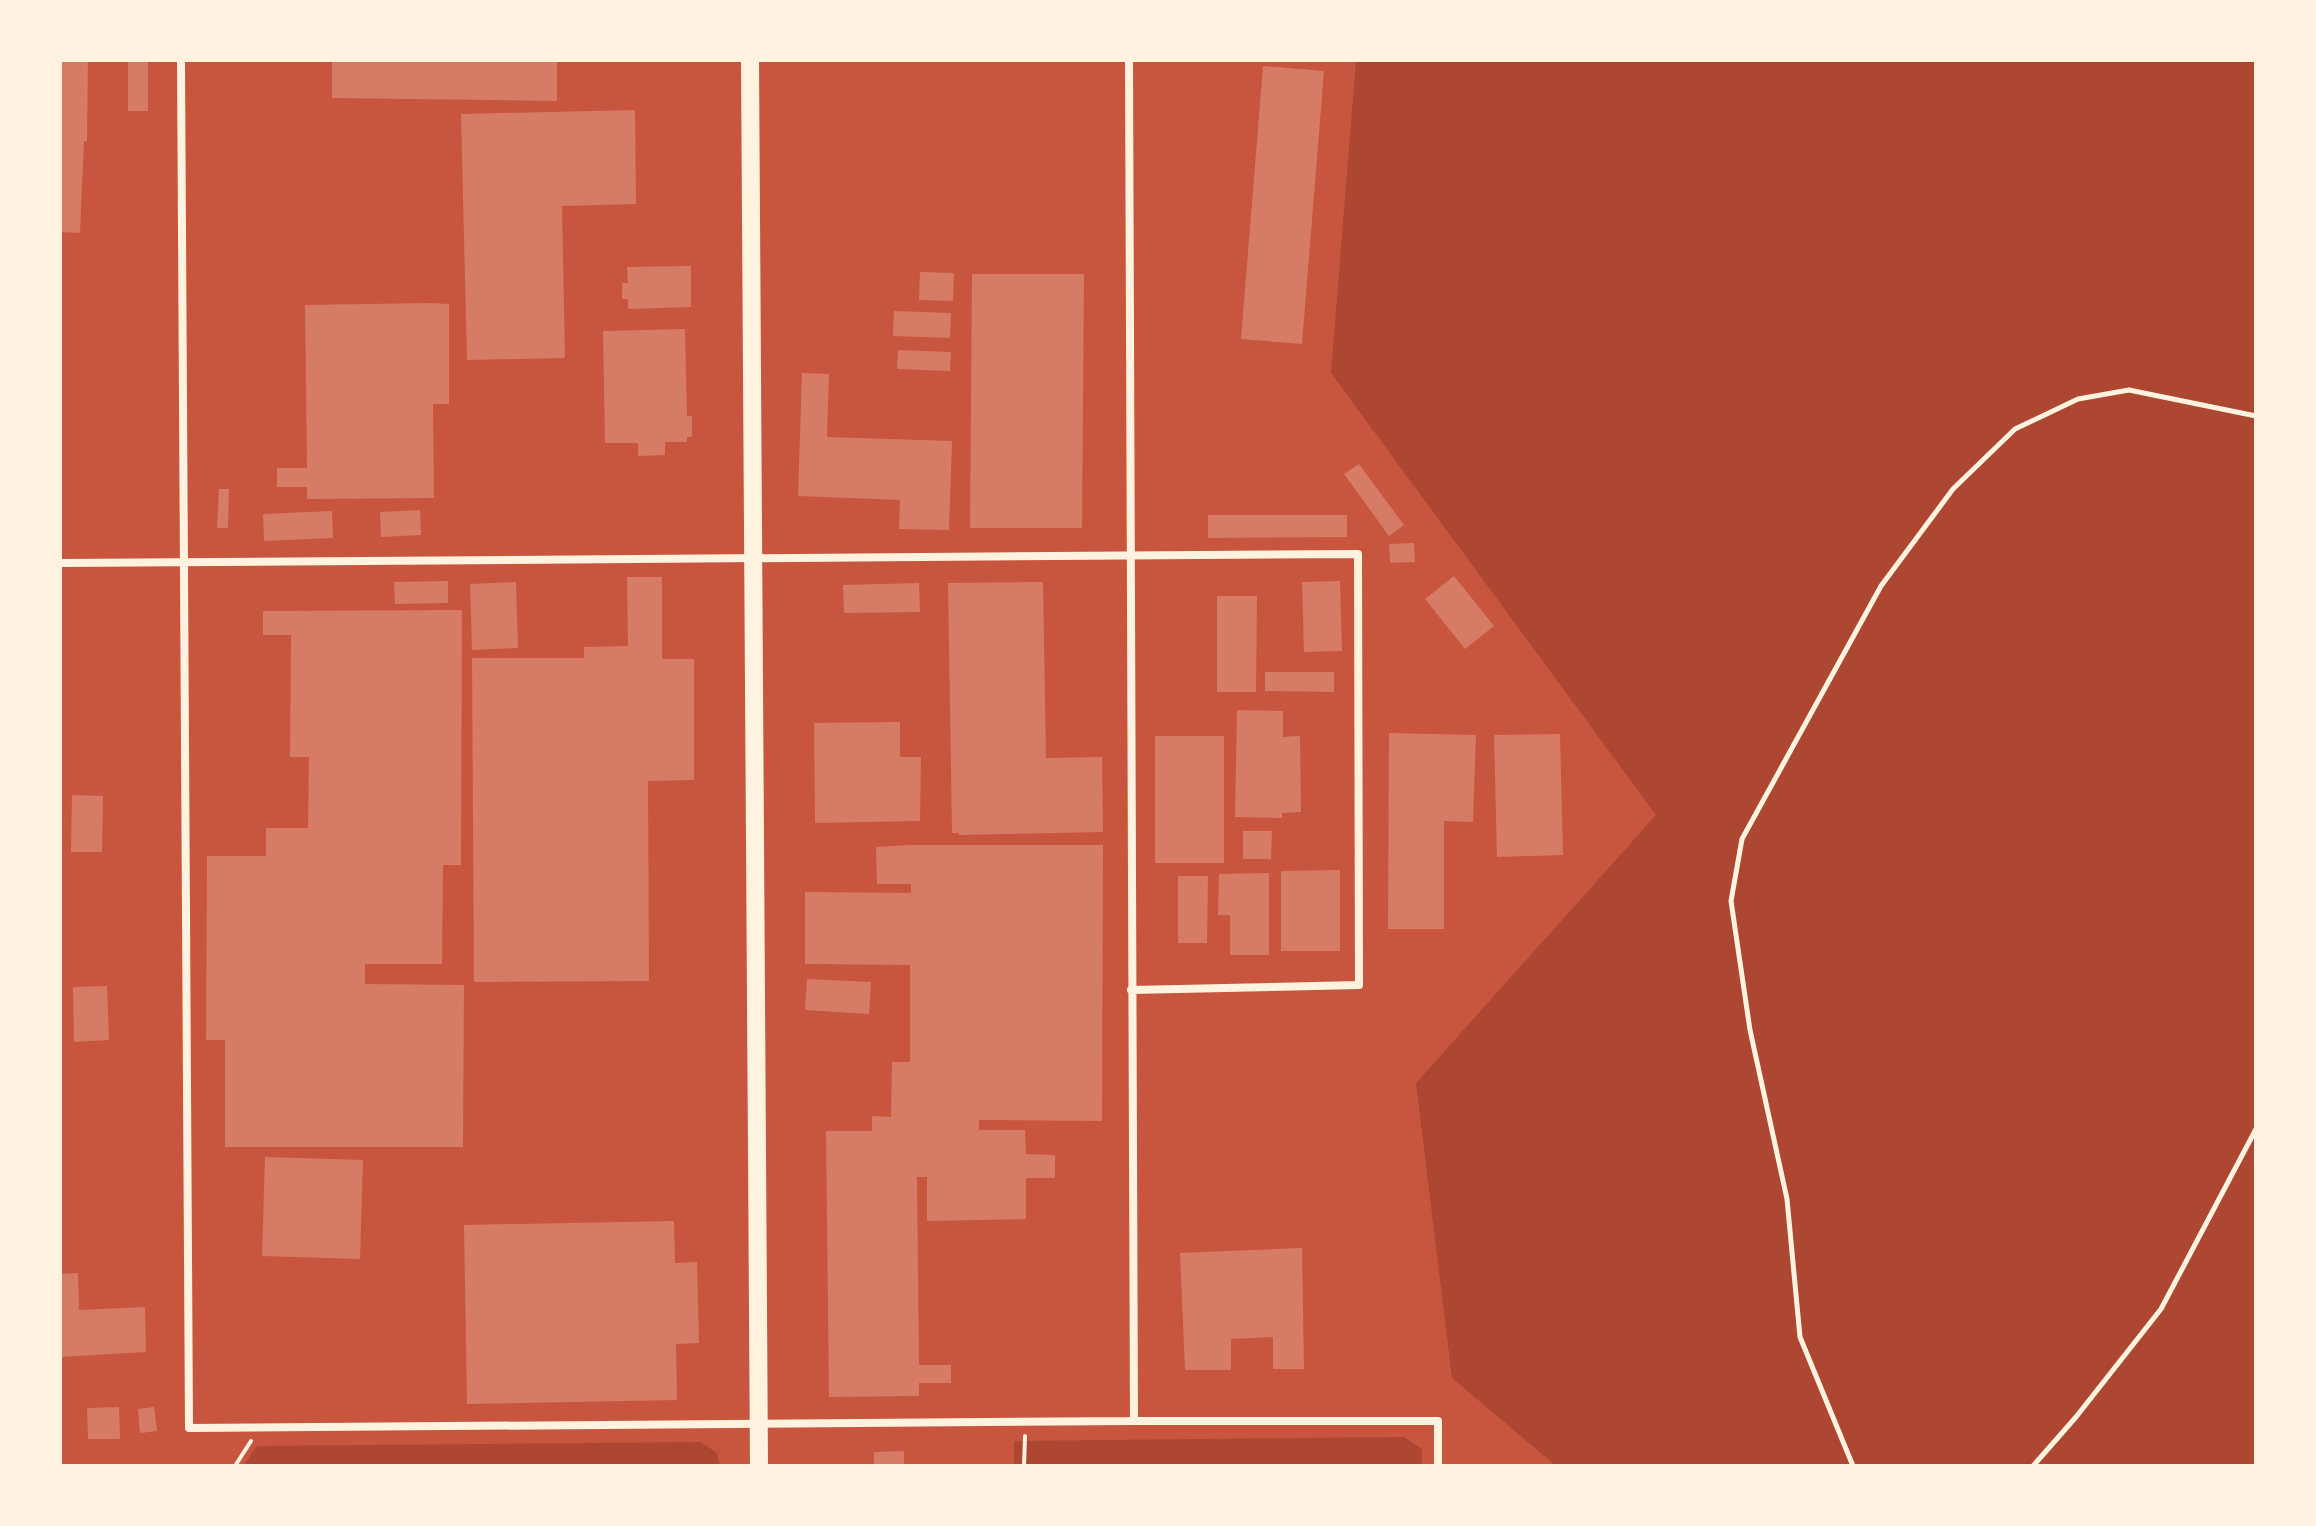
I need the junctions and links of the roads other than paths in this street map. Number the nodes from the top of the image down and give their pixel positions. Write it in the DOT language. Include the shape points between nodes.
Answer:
graph roads {
  1 [pos="181,60"];
  2 [pos="750,60"];
  3 [pos="1129,60"];
  4 [pos="2256,416"];
  5 [pos="1131,555"];
  6 [pos="753,560"];
  7 [pos="60,563"];
  8 [pos="184,563"];
  9 [pos="1131,990"];
  10 [pos="2256,1129"];
  11 [pos="1134,1421"];
  12 [pos="759,1424"];
  13 [pos="759,1466"];
  14 [pos="1438,1466"];
  15 [pos="1853,1466"];
  16 [pos="2033,1466"];
  1 -- 8 [label="street"];
  2 -- 6 [label="main road"];
  3 -- 5 [label="street"];
  4 -- 15 [label="lane" via="2129,390 2078,399 2015,429 1953,489 1881,586 1742,839 1731,901 1750,1030 1787,1199 1800,1337"];
  5 -- 6 [label="street"];
  5 -- 9 [label="street"];
  5 -- 9 [label="street" via="1358,554 1359,586 1359,985"];
  6 -- 8 [label="street"];
  6 -- 12 [label="main road"];
  7 -- 8 [label="street"];
  8 -- 12 [label="street" via="189,1428"];
  9 -- 11 [label="street"];
  10 -- 16 [label="lane" via="2161,1309"];
  11 -- 12 [label="street"];
  11 -- 14 [label="street" via="1438,1421"];
  12 -- 13 [label="main road"];
}
